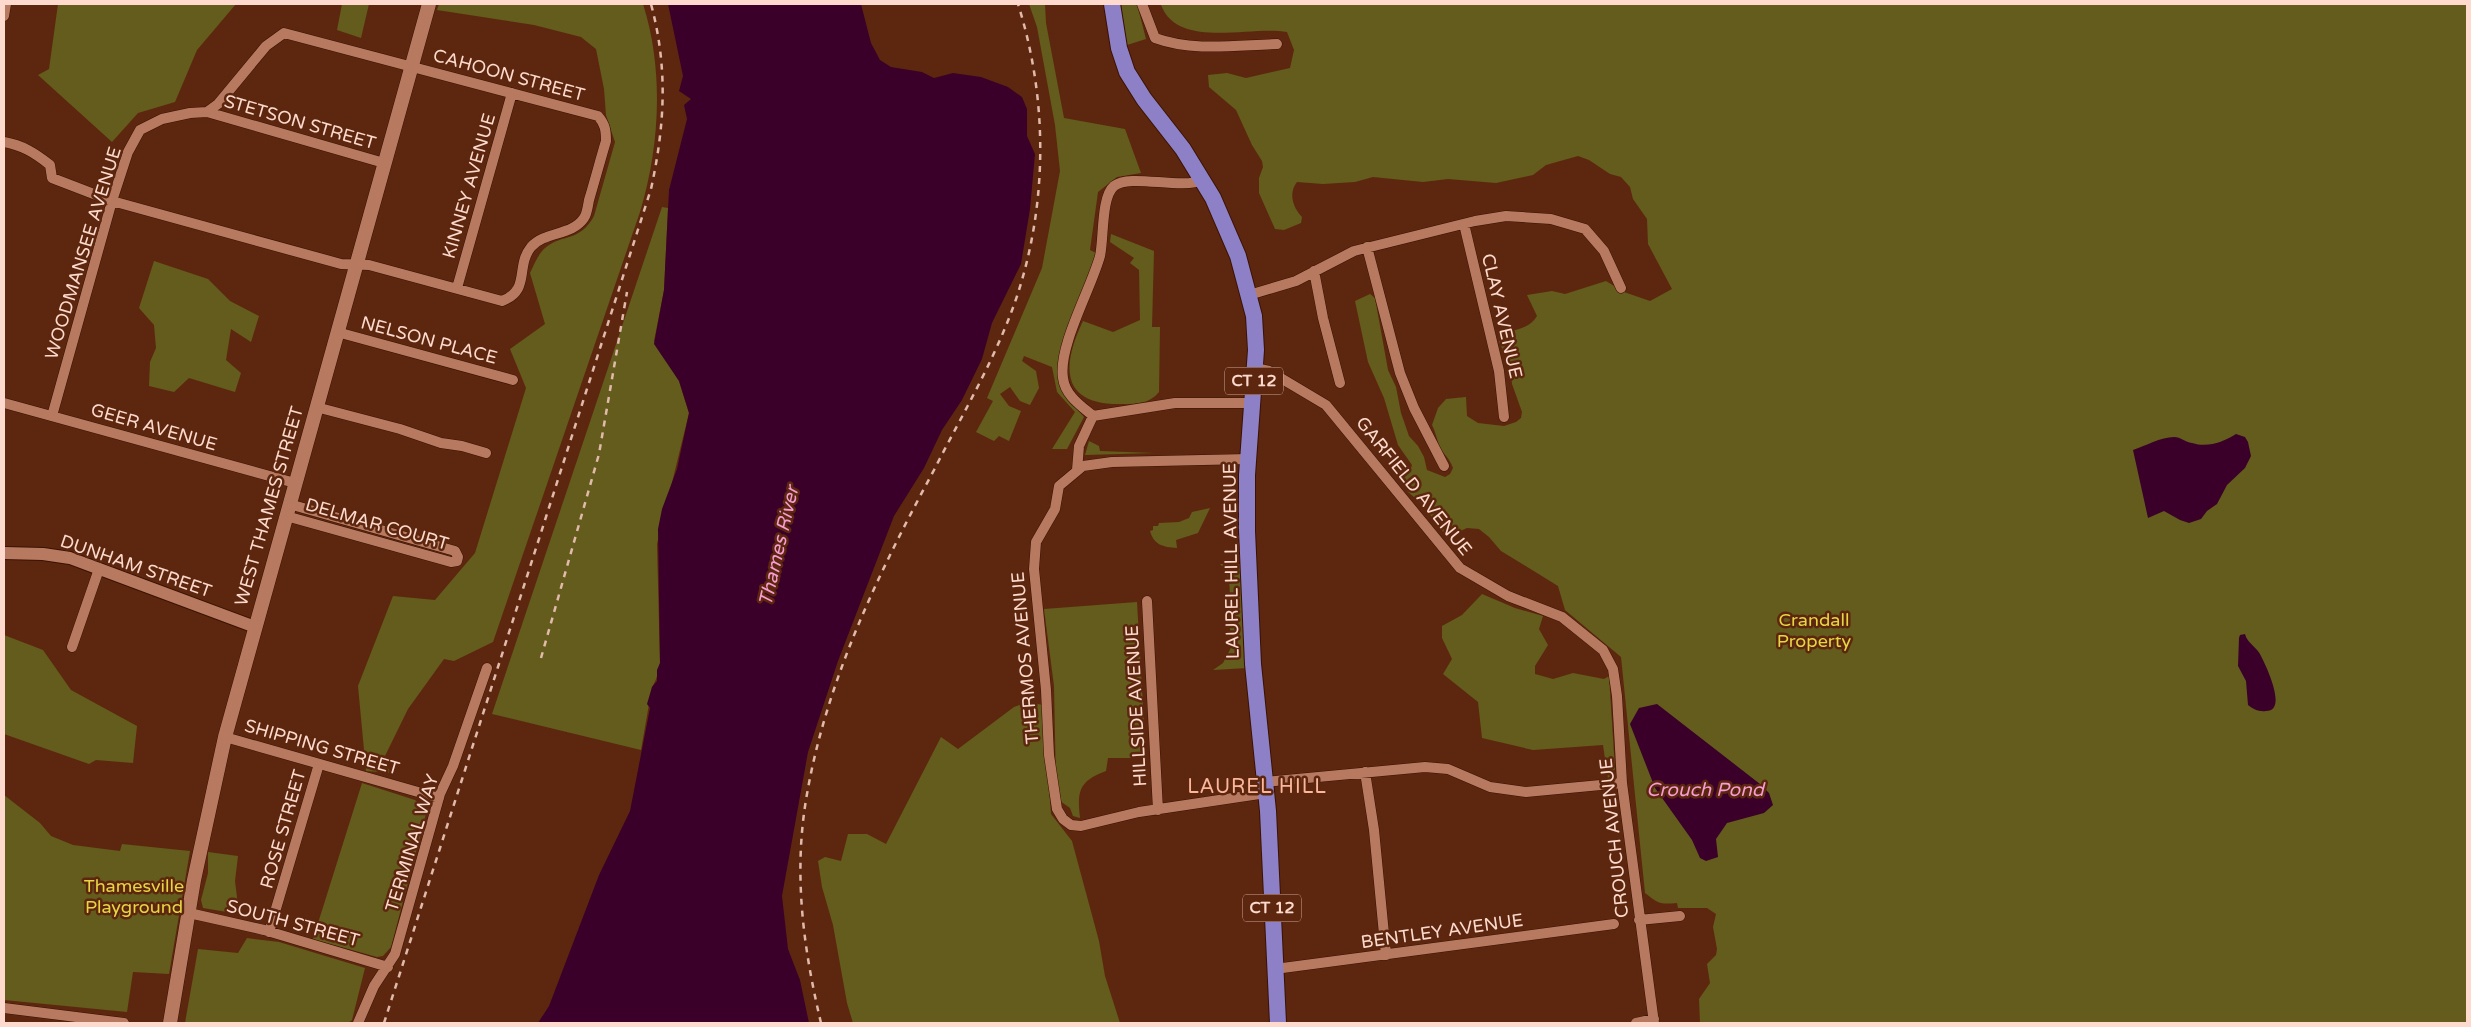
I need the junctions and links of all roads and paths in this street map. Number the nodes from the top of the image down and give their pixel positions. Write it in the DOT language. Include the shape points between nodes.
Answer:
graph roads {
  1 [pos="6,4"];
  2 [pos="429,4"];
  3 [pos="1112,4"];
  4 [pos="1142,4"];
  5 [pos="4,16"];
  6 [pos="1277,44"];
  7 [pos="411,65"];
  8 [pos="512,93"];
  9 [pos="207,112"];
  10 [pos="4,142"];
  11 [pos="384,163"];
  12 [pos="1203,180"];
  13 [pos="112,201"];
  14 [pos="1464,224"];
  15 [pos="1367,247"];
  16 [pos="356,265"];
  17 [pos="1314,271"];
  18 [pos="457,288"];
  19 [pos="1621,288"];
  20 [pos="1249,295"];
  21 [pos="337,332"];
  22 [pos="1255,368"];
  23 [pos="513,380"];
  24 [pos="1340,382"];
  25 [pos="4,403"];
  26 [pos="1253,403"];
  27 [pos="316,407"];
  28 [pos="52,416"];
  29 [pos="1092,416"];
  30 [pos="1504,417"];
  31 [pos="486,454"];
  32 [pos="1248,459"];
  33 [pos="1444,466"];
  34 [pos="1077,470"];
  35 [pos="295,483"];
  36 [pos="287,510"];
  37 [pos="4,553"];
  38 [pos="458,559"];
  39 [pos="99,569"];
  40 [pos="1147,601"];
  41 [pos="255,626"];
  42 [pos="72,647"];
  43 [pos="1603,650"];
  44 [pos="487,668"];
  45 [pos="225,737"];
  46 [pos="319,764"];
  47 [pos="1366,772"];
  48 [pos="1622,783"];
  49 [pos="1266,787"];
  50 [pos="439,798"];
  51 [pos="1158,810"];
  52 [pos="189,913"];
  53 [pos="1680,916"];
  54 [pos="1639,920"];
  55 [pos="1614,924"];
  56 [pos="269,932"];
  57 [pos="1386,955"];
  58 [pos="388,967"];
  59 [pos="1275,969"];
  60 [pos="4,1008"];
  61 [pos="1654,1021"];
  62 [pos="124,1023"];
  63 [pos="170,1023"];
  64 [pos="358,1023"];
  65 [pos="1278,1023"];
  66 [pos="1636,1023"];
  1 -- 5 [label="street"];
  2 -- 7 [label="main road, WEST THAMES STREET"];
  3 -- 12 [label="highway, LAUREL HILL AVENUE / CT 12" via="1119,48 1128,75"];
  4 -- 6 [label="street" via="1155,38 1166,43 1207,46"];
  7 -- 8 [label="street, CAHOON STREET"];
  7 -- 9 [label="street, CAHOON STREET" via="284,33 266,46 218,104"];
  7 -- 11 [label="main road, WEST THAMES STREET"];
  8 -- 18 [label="street, KINNEY AVENUE"];
  8 -- 18 [label="street, CAHOON STREET" via="598,116 604,122 606,141 584,219 569,230 548,235 531,248 526,255 519,289 512,297 493,300"];
  9 -- 11 [label="street, STETSON STREET"];
  9 -- 13 [label="street, WOODMANSEE AVENUE" via="162,119 140,130 128,152"];
  10 -- 13 [label="street" via="17,144 37,154 50,165 52,178"];
  11 -- 16 [label="main road, WEST THAMES STREET"];
  12 -- 20 [label="highway, LAUREL HILL AVENUE / CT 12" via="1232,239"];
  12 -- 29 [label="street" via="1187,184 1125,182 1116,185 1109,193 1097,266 1071,334 1063,368 1066,390"];
  13 -- 16 [label="street" via="341,264"];
  13 -- 28 [label="street, WOODMANSEE AVENUE"];
  14 -- 15 [label="street"];
  14 -- 19 [label="street" via="1512,216 1551,219 1581,227 1604,251"];
  14 -- 30 [label="street, CLAY AVENUE" via="1499,371"];
  15 -- 17 [label="street"];
  15 -- 33 [label="street" via="1400,374"];
  16 -- 18 [label="street" via="369,265"];
  16 -- 21 [label="main road, WEST THAMES STREET"];
  17 -- 20 [label="street" via="1296,281"];
  17 -- 24 [label="street"];
  20 -- 22 [label="highway, LAUREL HILL AVENUE / CT 12" via="1255,330"];
  21 -- 23 [label="street, NELSON PLACE"];
  21 -- 27 [label="main road, WEST THAMES STREET"];
  22 -- 26 [label="highway, LAUREL HILL AVENUE / CT 12"];
  22 -- 43 [label="street, GARFIELD AVENUE" via="1269,371 1326,405 1460,568 1508,596 1562,617"];
  25 -- 28 [label="street, GEER AVENUE"];
  26 -- 29 [label="street" via="1175,404"];
  26 -- 32 [label="highway, LAUREL HILL AVENUE / CT 12"];
  27 -- 31 [label="street"];
  27 -- 35 [label="main road, WEST THAMES STREET"];
  28 -- 35 [label="street, GEER AVENUE"];
  29 -- 34 [label="street" via="1078,446"];
  32 -- 34 [label="street, THERMOS AVENUE" via="1093,463"];
  32 -- 49 [label="highway, LAUREL HILL AVENUE / CT 12" via="1252,648"];
  34 -- 51 [label="street, THERMOS AVENUE" via="1059,486 1056,505 1038,538 1034,558 1049,755 1057,808 1065,821 1076,826"];
  35 -- 36 [label="main road, WEST THAMES STREET"];
  36 -- 38 [label="street" via="455,551"];
  36 -- 41 [label="main road, WEST THAMES STREET"];
  37 -- 39 [label="street, DUNHAM STREET" via="52,555"];
  39 -- 41 [label="street, DUNHAM STREET"];
  39 -- 42 [label="street"];
  40 -- 51 [label="street, HILLSIDE AVENUE"];
  41 -- 45 [label="main road, WEST THAMES STREET"];
  43 -- 48 [label="street, CROUCH AVENUE" via="1613,669 1617,696"];
  44 -- 50 [label="street, TERMINAL WAY"];
  45 -- 46 [label="street, SHIPPING STREET"];
  45 -- 52 [label="main road, WEST THAMES STREET"];
  46 -- 50 [label="street, SHIPPING STREET"];
  46 -- 56 [label="street, ROSE STREET"];
  47 -- 48 [label="street, THERMOS AVENUE" via="1442,768 1459,772 1490,787 1526,792"];
  47 -- 49 [label="street, THERMOS AVENUE"];
  47 -- 57 [label="street"];
  48 -- 54 [label="street, CROUCH AVENUE"];
  49 -- 51 [label="street, THERMOS AVENUE"];
  49 -- 59 [label="highway, CT 12"];
  50 -- 58 [label="street, TERMINAL WAY" via="395,954"];
  52 -- 56 [label="street, SOUTH STREET"];
  52 -- 63 [label="main road, WEST THAMES STREET"];
  53 -- 54 [label="street"];
  54 -- 61 [label="street, CROUCH AVENUE"];
  55 -- 57 [label="street, BENTLEY AVENUE"];
  56 -- 58 [label="street, SOUTH STREET"];
  57 -- 59 [label="street, BENTLEY AVENUE"];
  58 -- 64 [label="street, TERMINAL WAY" via="374,986"];
  59 -- 65 [label="highway, CT 12"];
  60 -- 62 [label="street"];
  61 -- 66 [label="street"];
}
